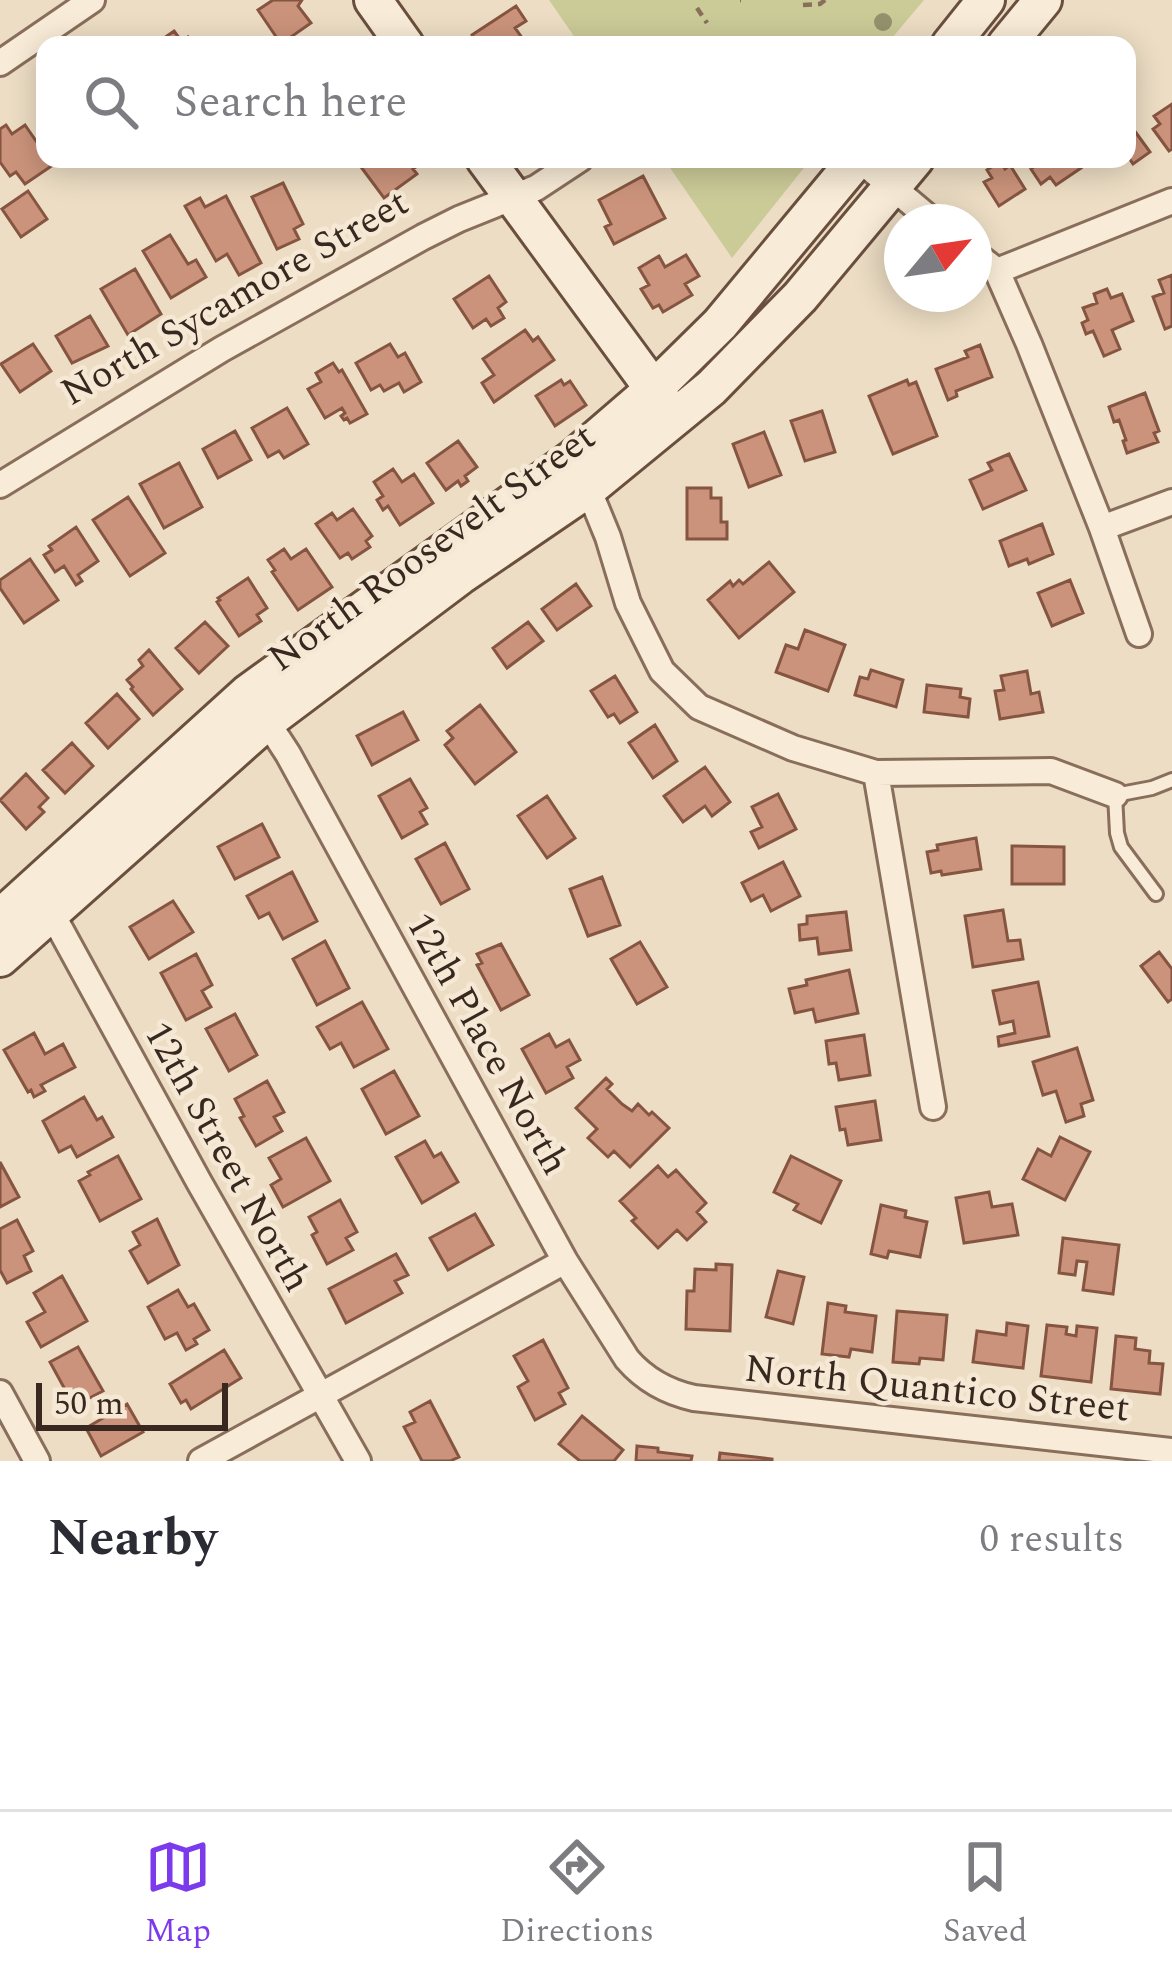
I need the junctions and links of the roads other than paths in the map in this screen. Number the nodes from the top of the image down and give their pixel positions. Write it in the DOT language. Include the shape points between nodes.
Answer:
graph roads {
  1 [pos="92,0"];
  2 [pos="373,0"];
  3 [pos="986,0"];
  4 [pos="1042,0"];
  5 [pos="39,36"];
  6 [pos="398,36"];
  7 [pos="957,36"];
  8 [pos="1013,36"];
  9 [pos="36,38"];
  10 [pos="0,63"];
  11 [pos="491,168"];
  12 [pos="566,168"];
  13 [pos="850,168"];
  14 [pos="904,173"];
  15 [pos="513,198"];
  16 [pos="1172,201"];
  17 [pos="923,204"];
  18 [pos="992,267"];
  19 [pos="997,271"];
  20 [pos="654,388"];
  21 [pos="675,419"];
  22 [pos="582,473"];
  23 [pos="0,485"];
  24 [pos="1172,502"];
  25 [pos="1102,528"];
  26 [pos="1139,634"];
  27 [pos="257,707"];
  28 [pos="876,773"];
  29 [pos="1172,780"];
  30 [pos="1115,795"];
  31 [pos="1156,894"];
  32 [pos="44,899"];
  33 [pos="0,918"];
  34 [pos="0,958"];
  35 [pos="933,1106"];
  36 [pos="565,1262"];
  37 [pos="0,1393"];
  38 [pos="320,1394"];
  39 [pos="694,1398"];
  40 [pos="1172,1451"];
  41 [pos="37,1461"];
  42 [pos="201,1461"];
  43 [pos="358,1461"];
  1 -- 5 [label="street"];
  2 -- 6 [label="main road"];
  3 -- 7 [label="main road"];
  4 -- 8 [label="main road"];
  9 -- 10 [label="street"];
  11 -- 15 [label="main road"];
  12 -- 15 [label="street, North Sycamore Street"];
  13 -- 20 [label="main road, North Roosevelt Street" via="720,324"];
  14 -- 17 [label="street"];
  14 -- 21 [label="main road, North Roosevelt Street" via="773,327"];
  15 -- 20 [label="main road"];
  15 -- 23 [label="street, North Sycamore Street" via="424,237 242,338"];
  16 -- 19 [label="street"];
  18 -- 19 [label="street"];
  19 -- 25 [label="street"];
  20 -- 21 [label="main road"];
  20 -- 22 [label="main road, North Roosevelt Street"];
  21 -- 22 [label="main road, North Roosevelt Street"];
  22 -- 27 [label="main road, North Roosevelt Street" via="460,576"];
  22 -- 28 [label="street" via="628,603 662,671 699,707"];
  24 -- 25 [label="street"];
  25 -- 26 [label="street"];
  27 -- 32 [label="main road, North Roosevelt Street"];
  27 -- 36 [label="street, 12th Place North"];
  28 -- 30 [label="street" via="1052,771"];
  28 -- 35 [label="street"];
  29 -- 30 [label="lane"];
  30 -- 31 [label="lane" via="1121,848"];
  32 -- 33 [label="main road, North Roosevelt Street"];
  32 -- 34 [label="main road, North Roosevelt Street"];
  32 -- 38 [label="street, 12th Street North"];
  36 -- 38 [label="street"];
  36 -- 39 [label="street, 12th Place North" via="632,1366"];
  37 -- 41 [label="street"];
  38 -- 42 [label="street"];
  38 -- 43 [label="street, 12th Street North"];
  39 -- 40 [label="street, North Quantico Street"];
}
